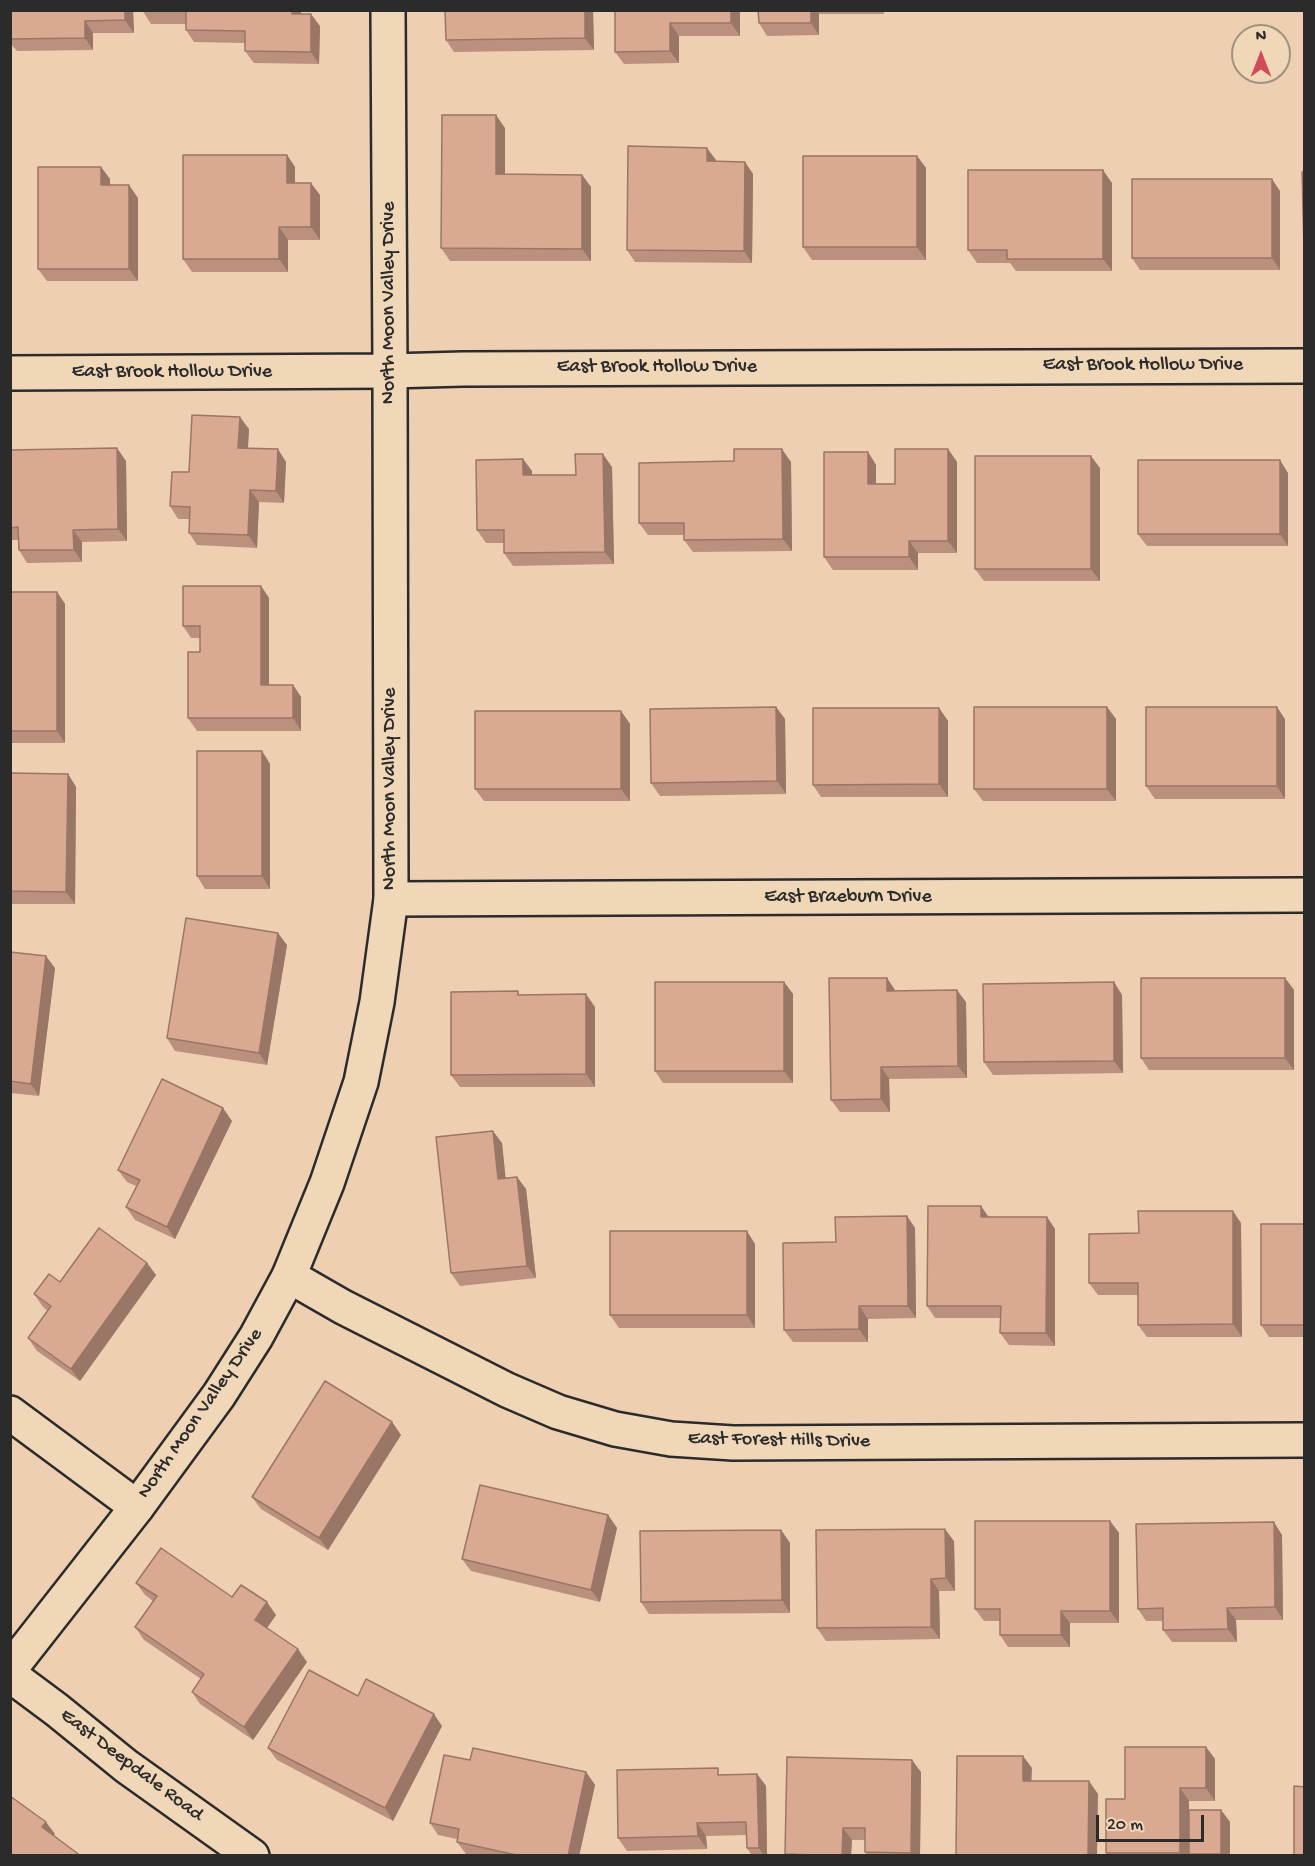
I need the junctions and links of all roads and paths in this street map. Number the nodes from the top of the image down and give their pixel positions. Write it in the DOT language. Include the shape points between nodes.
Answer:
graph roads {
  1 [pos="388,10"];
  2 [pos="1305,366"];
  3 [pos="390,371"];
  4 [pos="10,373"];
  5 [pos="1305,895"];
  6 [pos="391,899"];
  7 [pos="289,1276"];
  8 [pos="10,1413"];
  9 [pos="1305,1440"];
  10 [pos="137,1507"];
  11 [pos="10,1669"];
  12 [pos="10,1675"];
  13 [pos="252,1856"];
  1 -- 3 [label="street, North Moon Valley Drive"];
  2 -- 3 [label="street, East Brook Hollow Drive"];
  3 -- 4 [label="street, East Brook Hollow Drive"];
  3 -- 6 [label="street, North Moon Valley Drive"];
  5 -- 6 [label="street, East Braeburn Drive"];
  6 -- 7 [label="street, North Moon Valley Drive" via="361,1082 327,1183"];
  7 -- 9 [label="street, East Forest Hills Drive" via="373,1323 548,1408 615,1429 660,1437 733,1443"];
  7 -- 10 [label="street, North Moon Valley Drive" via="219,1395"];
  8 -- 10 [label="street"];
  10 -- 11 [label="street, North Moon Valley Drive"];
  12 -- 13 [label="street, East Deepdale Road" via="126,1766"];
}
